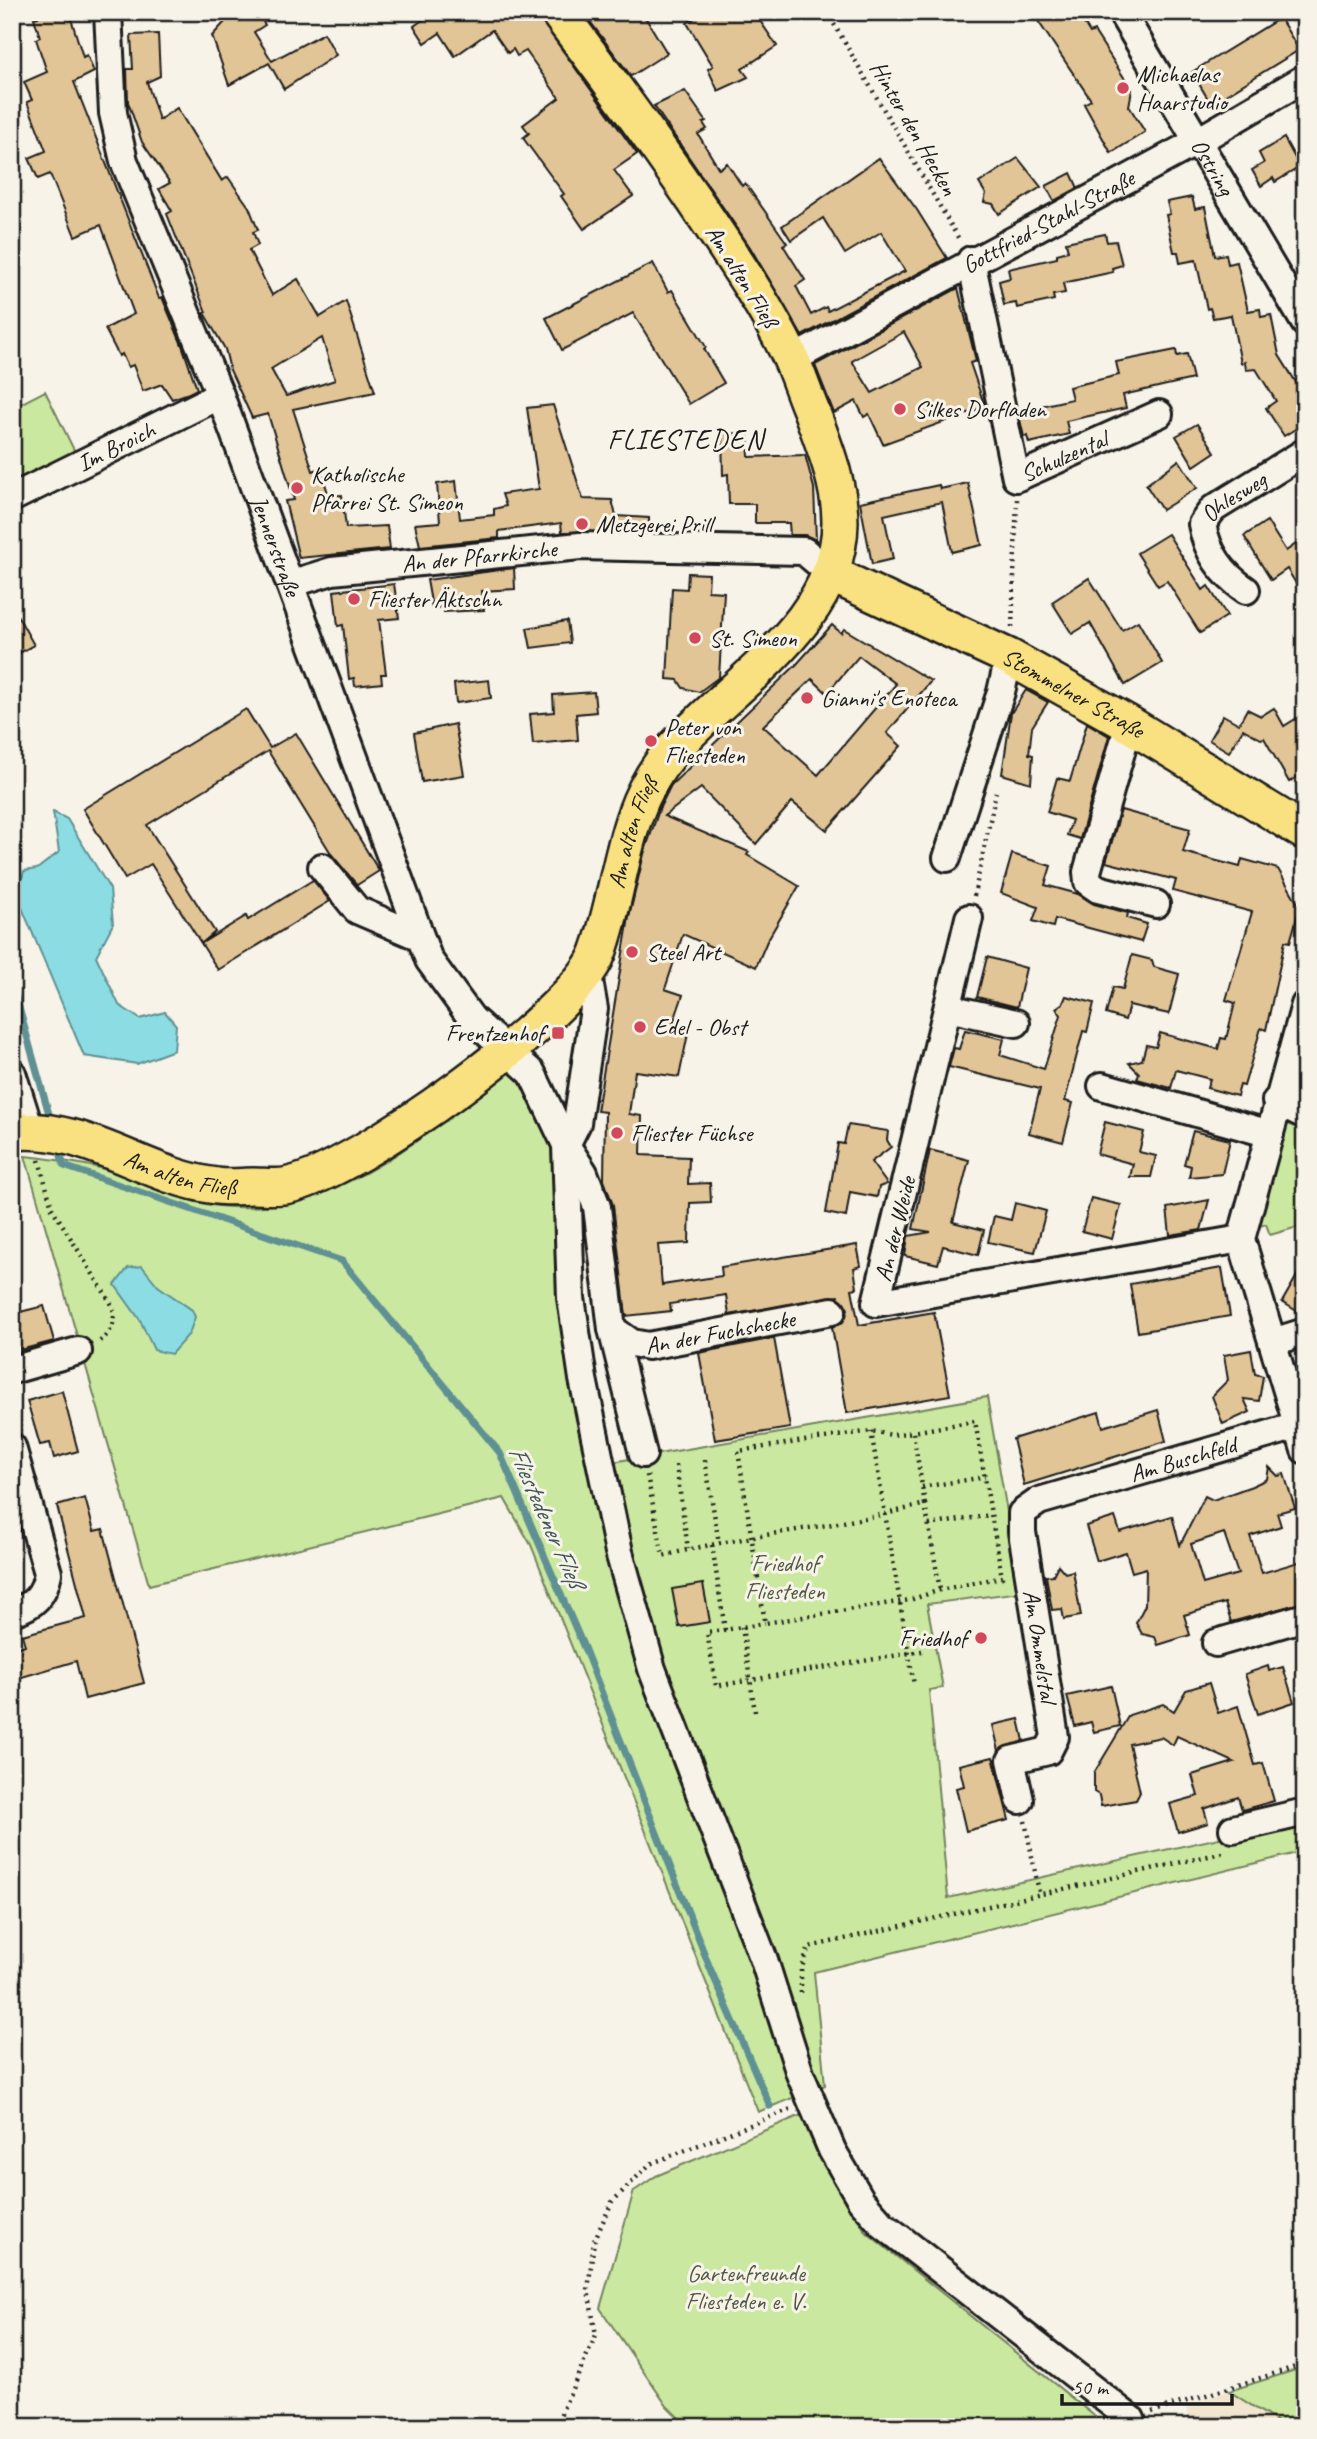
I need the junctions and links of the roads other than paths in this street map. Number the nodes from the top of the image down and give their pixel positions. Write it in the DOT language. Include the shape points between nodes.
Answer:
graph roads {
  1 [pos="108,12"];
  2 [pos="558,12"];
  3 [pos="1121,12"];
  4 [pos="1305,78"];
  5 [pos="1198,141"];
  6 [pos="971,260"];
  7 [pos="1305,323"];
  8 [pos="791,360"];
  9 [pos="220,395"];
  10 [pos="1159,414"];
  11 [pos="1305,453"];
  12 [pos="12,498"];
  13 [pos="831,574"];
  14 [pos="290,584"];
  15 [pos="1246,590"];
  16 [pos="1009,657"];
  17 [pos="1129,724"];
  18 [pos="1305,832"];
  19 [pos="947,858"];
  20 [pos="322,866"];
  21 [pos="1156,904"];
  22 [pos="969,918"];
  23 [pos="420,937"];
  24 [pos="588,975"];
  25 [pos="1305,1005"];
  26 [pos="948,1008"];
  27 [pos="1016,1023"];
  28 [pos="507,1052"];
  29 [pos="12,1073"];
  30 [pos="1102,1086"];
  31 [pos="1276,1101"];
  32 [pos="1305,1115"];
  33 [pos="21,1131"];
  34 [pos="1270,1134"];
  35 [pos="566,1145"];
  36 [pos="1241,1239"];
  37 [pos="832,1311"];
  38 [pos="612,1329"];
  39 [pos="1305,1332"];
  40 [pos="1273,1342"];
  41 [pos="78,1351"];
  42 [pos="12,1370"];
  43 [pos="1301,1438"];
  44 [pos="12,1447"];
  45 [pos="643,1454"];
  46 [pos="1070,1493"];
  47 [pos="12,1612"];
  48 [pos="1305,1617"];
  49 [pos="1216,1643"];
  50 [pos="1020,1800"];
  51 [pos="1305,1812"];
  52 [pos="1232,1840"];
  53 [pos="1132,2423"];
  1 -- 9 [label="street, Jennerstraße" via="113,113 124,161"];
  2 -- 8 [label="main road, Am alten Fließ" via="674,169 734,259"];
  3 -- 5 [label="street, Ostring"];
  4 -- 5 [label="street, Gottfried-Stahl-Straße"];
  5 -- 6 [label="street, Gottfried-Stahl-Straße"];
  5 -- 7 [label="street, Ostring"];
  6 -- 8 [label="street, Gottfried-Stahl-Straße"];
  6 -- 10 [label="street, Schulzental" via="1016,478"];
  8 -- 13 [label="main road, Am alten Fließ" via="826,450 834,485 840,520"];
  9 -- 12 [label="street, Im Broich"];
  9 -- 14 [label="street, Jennerstraße"];
  11 -- 15 [label="street, Ohlesweg" via="1213,509 1202,524 1205,543 1227,578"];
  13 -- 14 [label="street, An der Pfarrkirche" via="804,551 580,546 332,571"];
  13 -- 16 [label="main road, Stommelner Straße"];
  13 -- 24 [label="main road, Am alten Fließ" via="799,624 668,755 635,807 599,951"];
  14 -- 23 [label="street, Jennerstraße"];
  16 -- 17 [label="main road, Stommelner Straße"];
  16 -- 19 [label="street"];
  17 -- 18 [label="main road, Stommelner Straße"];
  17 -- 21 [label="street" via="1088,882 1098,889"];
  20 -- 23 [label="street" via="358,910"];
  22 -- 26 [label="street, An der Weide"];
  23 -- 28 [label="street, Jennerstraße" via="429,960 472,1019"];
  24 -- 28 [label="main road, Am alten Fließ"];
  24 -- 35 [label="street" via="594,1009 577,1123"];
  25 -- 31 [label="street"];
  26 -- 27 [label="street"];
  26 -- 36 [label="street, An der Weide" via="876,1303"];
  28 -- 33 [label="main road, Am alten Fließ" via="342,1165 289,1185 217,1186 162,1172 94,1142"];
  28 -- 35 [label="street, An der Fuchshecke" via="532,1073"];
  29 -- 33 [label="street"];
  30 -- 34 [label="street"];
  31 -- 32 [label="street"];
  31 -- 34 [label="street"];
  34 -- 36 [label="street"];
  35 -- 38 [label="street, An der Fuchshecke" via="584,1173 597,1207"];
  35 -- 53 [label="street" via="571,1298 619,1552 652,1669 832,2150 861,2200 882,2224"];
  36 -- 40 [label="street, Am Buschfeld"];
  37 -- 38 [label="street, An der Fuchshecke" via="648,1346 632,1343"];
  38 -- 45 [label="street, An der Fuchshecke"];
  39 -- 40 [label="street"];
  40 -- 43 [label="street, Am Buschfeld"];
  41 -- 42 [label="street"];
  43 -- 46 [label="street, Am Buschfeld"];
  44 -- 47 [label="street" via="48,1573 45,1589 35,1602"];
  46 -- 50 [label="street, Am Ommelstal" via="1039,1501 1022,1513 1055,1737 1048,1751 1011,1760"];
  48 -- 49 [label="street"];
  51 -- 52 [label="street"];
}
